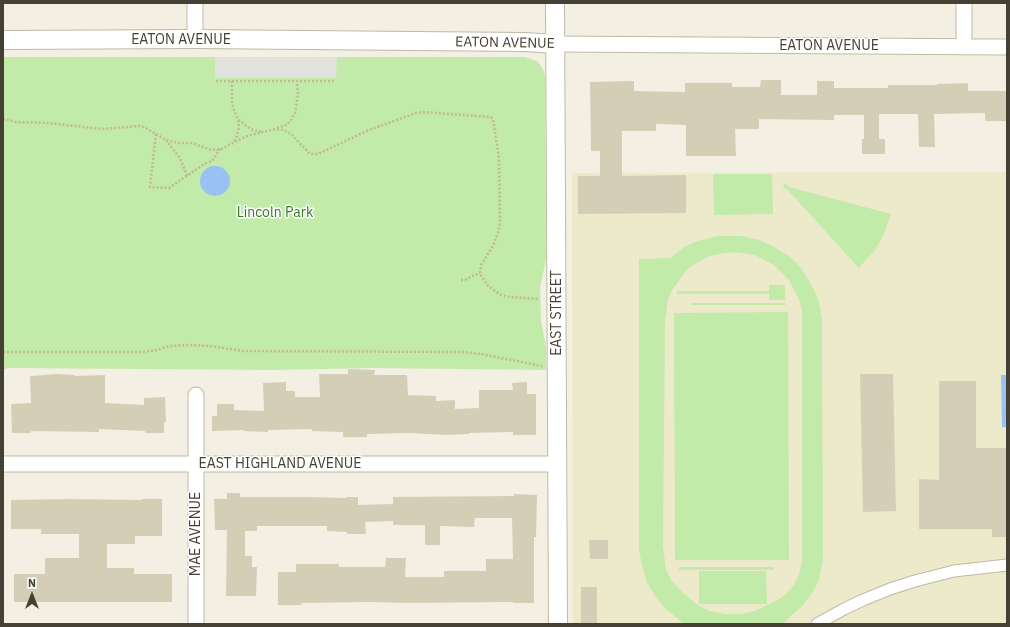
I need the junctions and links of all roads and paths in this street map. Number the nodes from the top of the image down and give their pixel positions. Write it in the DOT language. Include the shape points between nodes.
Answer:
graph roads {
  1 [pos="195,3"];
  2 [pos="555,3"];
  3 [pos="964,3"];
  4 [pos="195,39"];
  5 [pos="3,40"];
  6 [pos="555,44"];
  7 [pos="964,47"];
  8 [pos="1007,47"];
  9 [pos="216,81"];
  10 [pos="232,81"];
  11 [pos="297,81"];
  12 [pos="334,81"];
  13 [pos="3,119"];
  14 [pos="238,119"];
  15 [pos="276,129"];
  16 [pos="264,132"];
  17 [pos="156,134"];
  18 [pos="166,140"];
  19 [pos="233,142"];
  20 [pos="220,149"];
  21 [pos="187,176"];
  22 [pos="480,274"];
  23 [pos="461,280"];
  24 [pos="538,299"];
  25 [pos="3,352"];
  26 [pos="544,366"];
  27 [pos="196,395"];
  28 [pos="3,464"];
  29 [pos="196,464"];
  30 [pos="557,464"];
  31 [pos="1007,565"];
  32 [pos="196,624"];
  33 [pos="558,624"];
  34 [pos="817,624"];
  1 -- 4 [label="street"];
  2 -- 6 [label="street, EAST STREET"];
  3 -- 7 [label="street"];
  4 -- 5 [label="street, EATON AVENUE"];
  4 -- 6 [label="street, EATON AVENUE"];
  6 -- 7 [label="street, EATON AVENUE"];
  6 -- 30 [label="street, EAST STREET"];
  7 -- 8 [label="street, EATON AVENUE"];
  9 -- 10 [label="path"];
  10 -- 11 [label="path"];
  10 -- 14 [label="path" via="232,103"];
  11 -- 12 [label="path"];
  11 -- 15 [label="path" via="297,99 292,120"];
  13 -- 17 [label="path" via="102,129 140,126"];
  14 -- 16 [label="path" via="246,126"];
  14 -- 19 [label="path" via="239,127"];
  15 -- 16 [label="path"];
  15 -- 22 [label="path" via="291,134 310,154 318,154 369,130 416,113 493,119 499,158 500,222 493,246 481,265"];
  16 -- 19 [label="path"];
  17 -- 18 [label="path"];
  17 -- 21 [label="path" via="150,187 169,188"];
  18 -- 20 [label="path" via="211,150"];
  18 -- 21 [label="path" via="180,158"];
  19 -- 20 [label="path"];
  20 -- 21 [label="path" via="212,161"];
  22 -- 23 [label="path"];
  22 -- 24 [label="path" via="488,286 500,294"];
  25 -- 26 [label="path" via="141,352 189,345 243,351 464,352"];
  27 -- 29 [label="street, MAE AVENUE"];
  28 -- 29 [label="street, EAST HIGHLAND AVENUE"];
  29 -- 30 [label="street, EAST HIGHLAND AVENUE"];
  29 -- 32 [label="street, MAE AVENUE"];
  30 -- 33 [label="street, EAST STREET"];
  31 -- 34 [label="street" via="954,571 915,581 863,600"];
}
